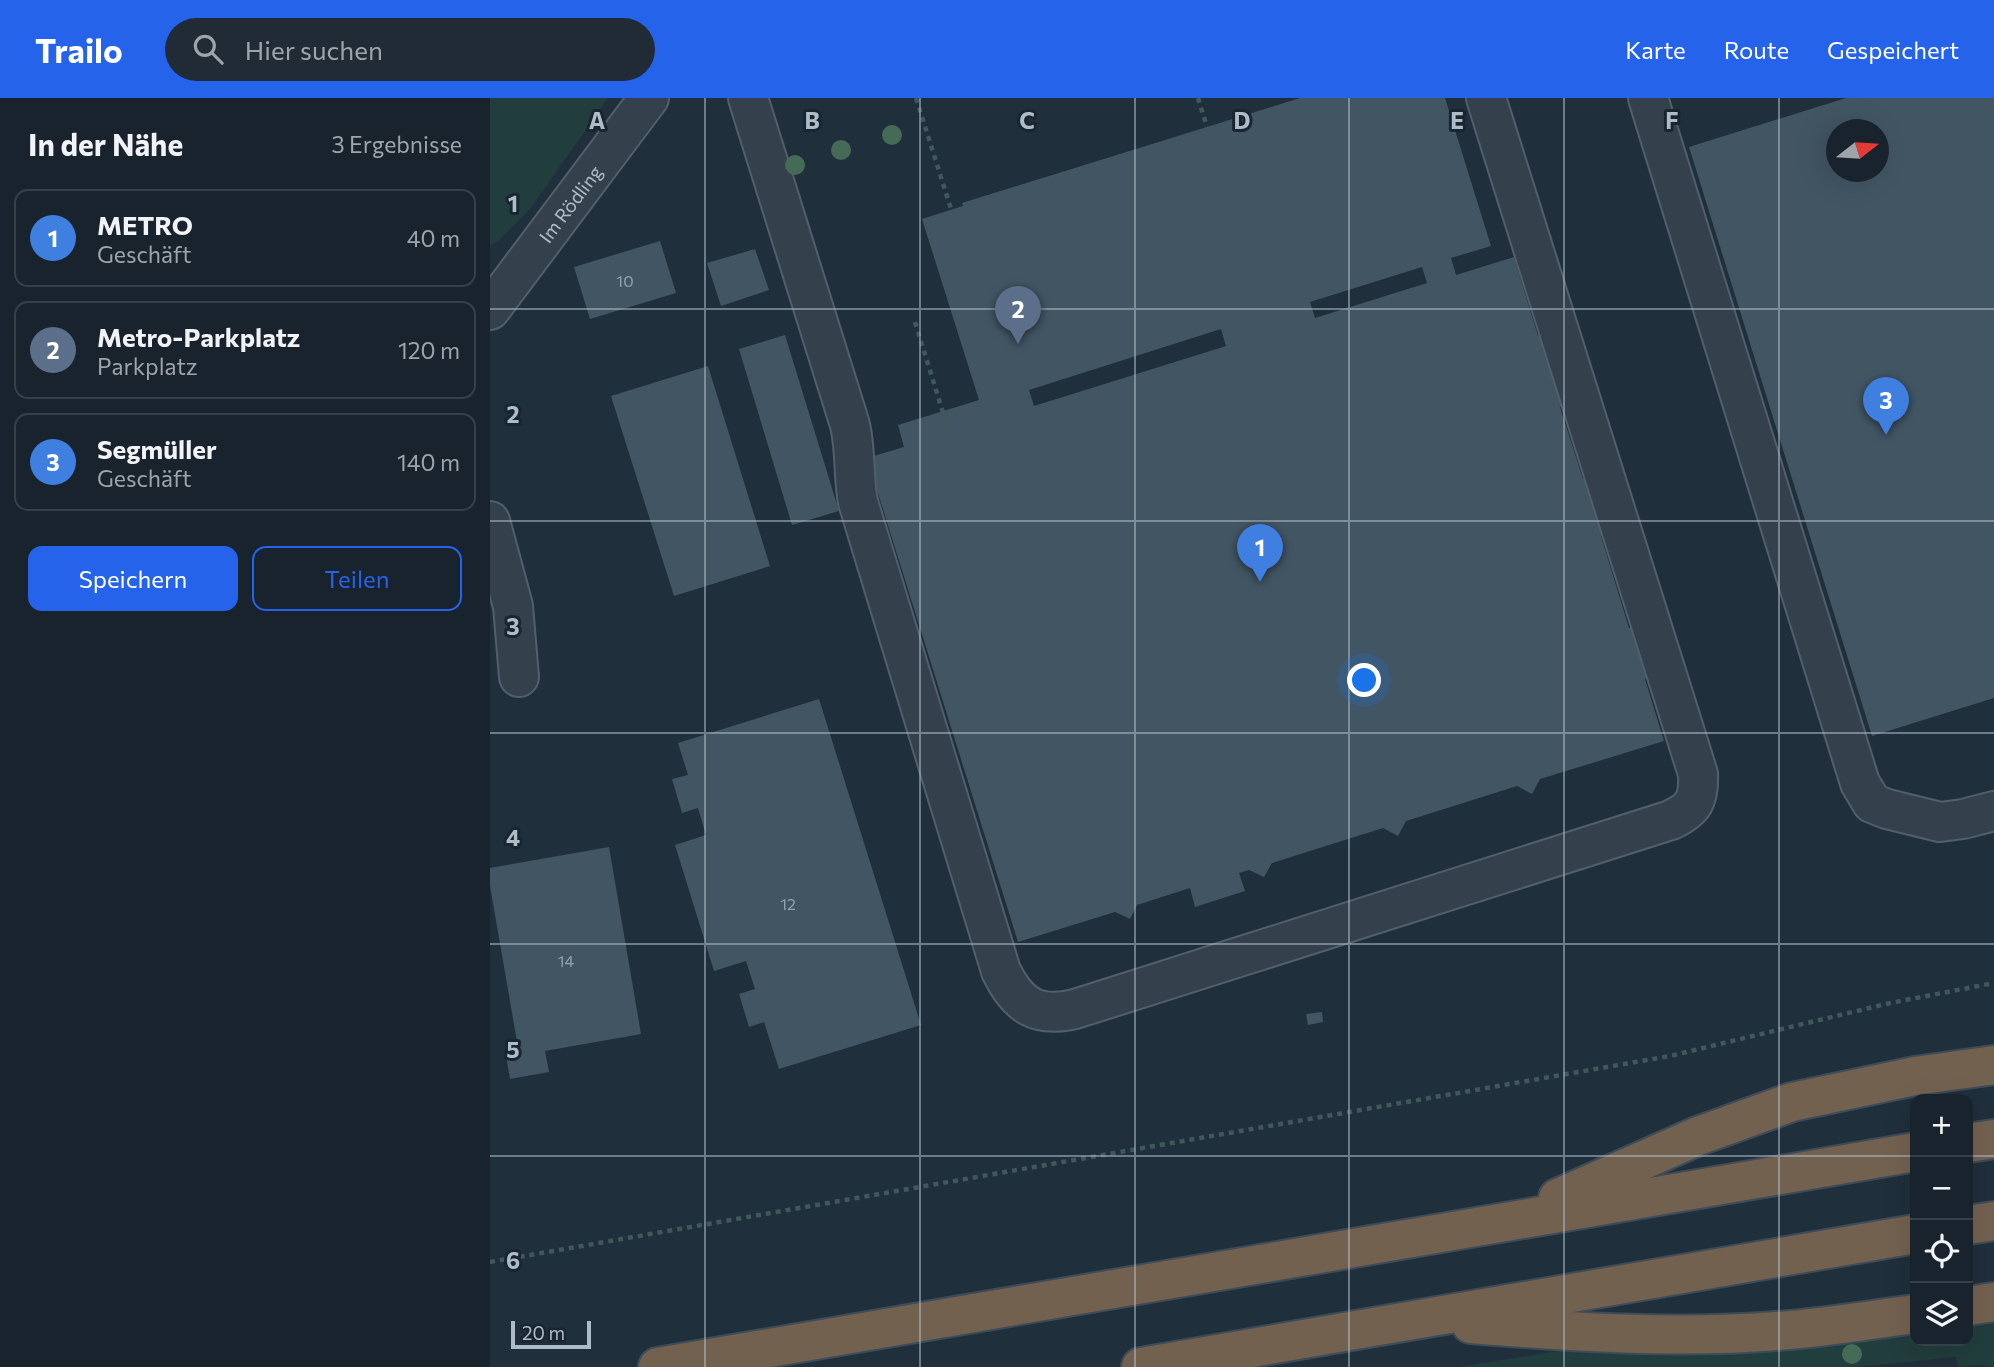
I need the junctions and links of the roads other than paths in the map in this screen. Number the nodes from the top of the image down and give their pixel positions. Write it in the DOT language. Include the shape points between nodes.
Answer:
graph roads {
  1 [pos="649,98"];
  2 [pos="748,98"];
  3 [pos="1486,98"];
  4 [pos="1648,98"];
  5 [pos="490,310"];
  6 [pos="490,521"];
  7 [pos="519,677"];
  8 [pos="1994,811"];
  9 [pos="1994,1065"];
  10 [pos="1994,1139"];
  11 [pos="1973,1142"];
  12 [pos="1910,1153"];
  13 [pos="1994,1220"];
  14 [pos="1501,1222"];
  15 [pos="1973,1224"];
  16 [pos="1910,1235"];
  17 [pos="1994,1301"];
  18 [pos="1973,1305"];
  19 [pos="1910,1315"];
  20 [pos="1413,1320"];
  21 [pos="658,1367"];
  22 [pos="1142,1367"];
  1 -- 5 [label="street, Im Rödling"];
  2 -- 3 [label="street" via="850,425 858,502 1001,971 1014,994 1034,1010 1047,1013 1075,1009 1671,820 1695,803 1698,774"];
  4 -- 8 [label="street" via="1860,783 1872,803 1940,821"];
  6 -- 7 [label="street" via="511,596"];
  9 -- 14 [label="highway" via="1792,1102 1698,1136"];
  10 -- 11 [label="highway"];
  12 -- 14 [label="highway"];
  13 -- 15 [label="highway"];
  14 -- 21 [label="highway"];
  16 -- 20 [label="highway"];
  17 -- 18 [label="highway"];
  19 -- 20 [label="highway" via="1701,1335"];
  20 -- 22 [label="highway"];
}
